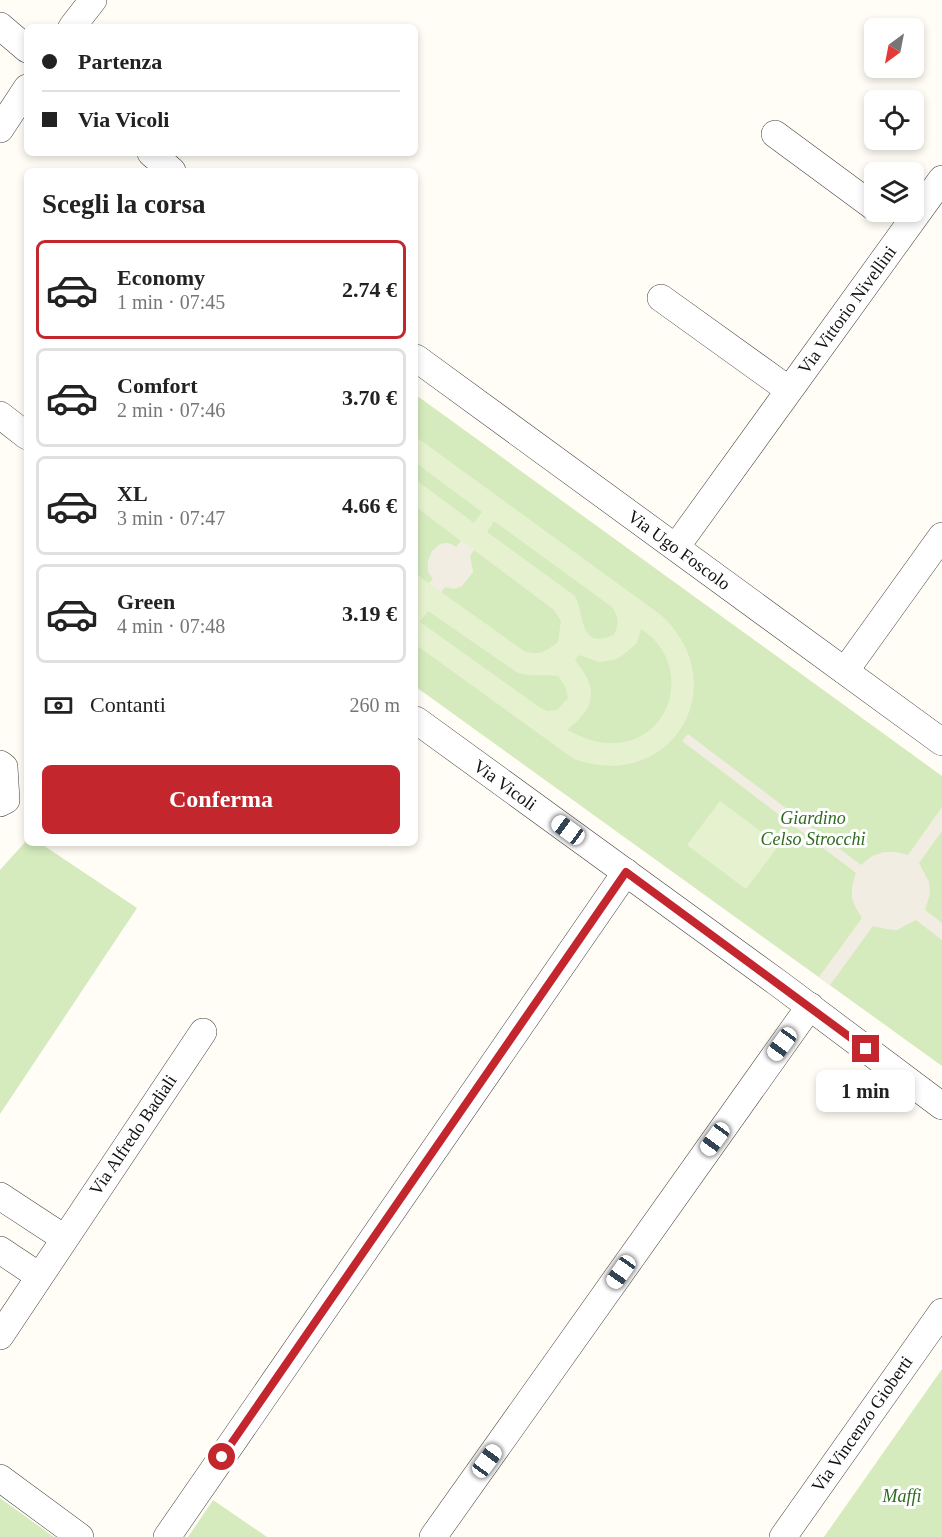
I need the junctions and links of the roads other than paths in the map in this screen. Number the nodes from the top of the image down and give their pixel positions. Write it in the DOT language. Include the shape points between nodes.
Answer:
graph roads {
  1 [pos="93,0"];
  2 [pos="74,24"];
  3 [pos="0,26"];
  4 [pos="24,46"];
  5 [pos="24,93"];
  6 [pos="0,129"];
  7 [pos="775,134"];
  8 [pos="154,156"];
  9 [pos="168,168"];
  10 [pos="942,179"];
  11 [pos="864,200"];
  12 [pos="894,222"];
  13 [pos="905,230"];
  14 [pos="660,298"];
  15 [pos="418,359"];
  16 [pos="789,390"];
  17 [pos="0,415"];
  18 [pos="24,434"];
  19 [pos="942,536"];
  20 [pos="676,547"];
  21 [pos="846,671"];
  22 [pos="418,721"];
  23 [pos="942,742"];
  24 [pos="0,764"];
  25 [pos="0,803"];
  26 [pos="626,872"];
  27 [pos="810,1006"];
  28 [pos="203,1032"];
  29 [pos="942,1106"];
  30 [pos="0,1196"];
  31 [pos="63,1238"];
  32 [pos="0,1250"];
  33 [pos="39,1276"];
  34 [pos="942,1312"];
  35 [pos="0,1336"];
  36 [pos="0,1478"];
  37 [pos="80,1537"];
  38 [pos="167,1537"];
  39 [pos="433,1537"];
  40 [pos="783,1537"];
  1 -- 2 [label="street"];
  3 -- 4 [label="street"];
  5 -- 6 [label="street"];
  7 -- 11 [label="street"];
  8 -- 9 [label="street"];
  10 -- 13 [label="street, Via Vittorio Nivellini"];
  12 -- 13 [label="street, Via Vittorio Nivellini"];
  13 -- 16 [label="street, Via Vittorio Nivellini"];
  14 -- 16 [label="street, Via Vittorio Nivellini"];
  15 -- 20 [label="street, Via Ugo Foscolo"];
  16 -- 20 [label="street, Via Vittorio Nivellini"];
  17 -- 18 [label="street"];
  19 -- 21 [label="street"];
  20 -- 21 [label="street, Via Ugo Foscolo"];
  21 -- 23 [label="street, Via Ugo Foscolo"];
  22 -- 26 [label="street, Via Vicoli"];
  24 -- 25 [label="street" via="4,767 6,800"];
  26 -- 27 [label="street, Via Vicoli"];
  26 -- 38 [label="street"];
  27 -- 29 [label="street, Via Vicoli"];
  27 -- 39 [label="street"];
  28 -- 31 [label="street, Via Alfredo Badiali"];
  30 -- 31 [label="street"];
  31 -- 33 [label="street, Via Alfredo Badiali"];
  32 -- 33 [label="street"];
  33 -- 35 [label="street, Via Alfredo Badiali"];
  34 -- 40 [label="street, Via Vincenzo Gioberti"];
  36 -- 37 [label="street"];
}
